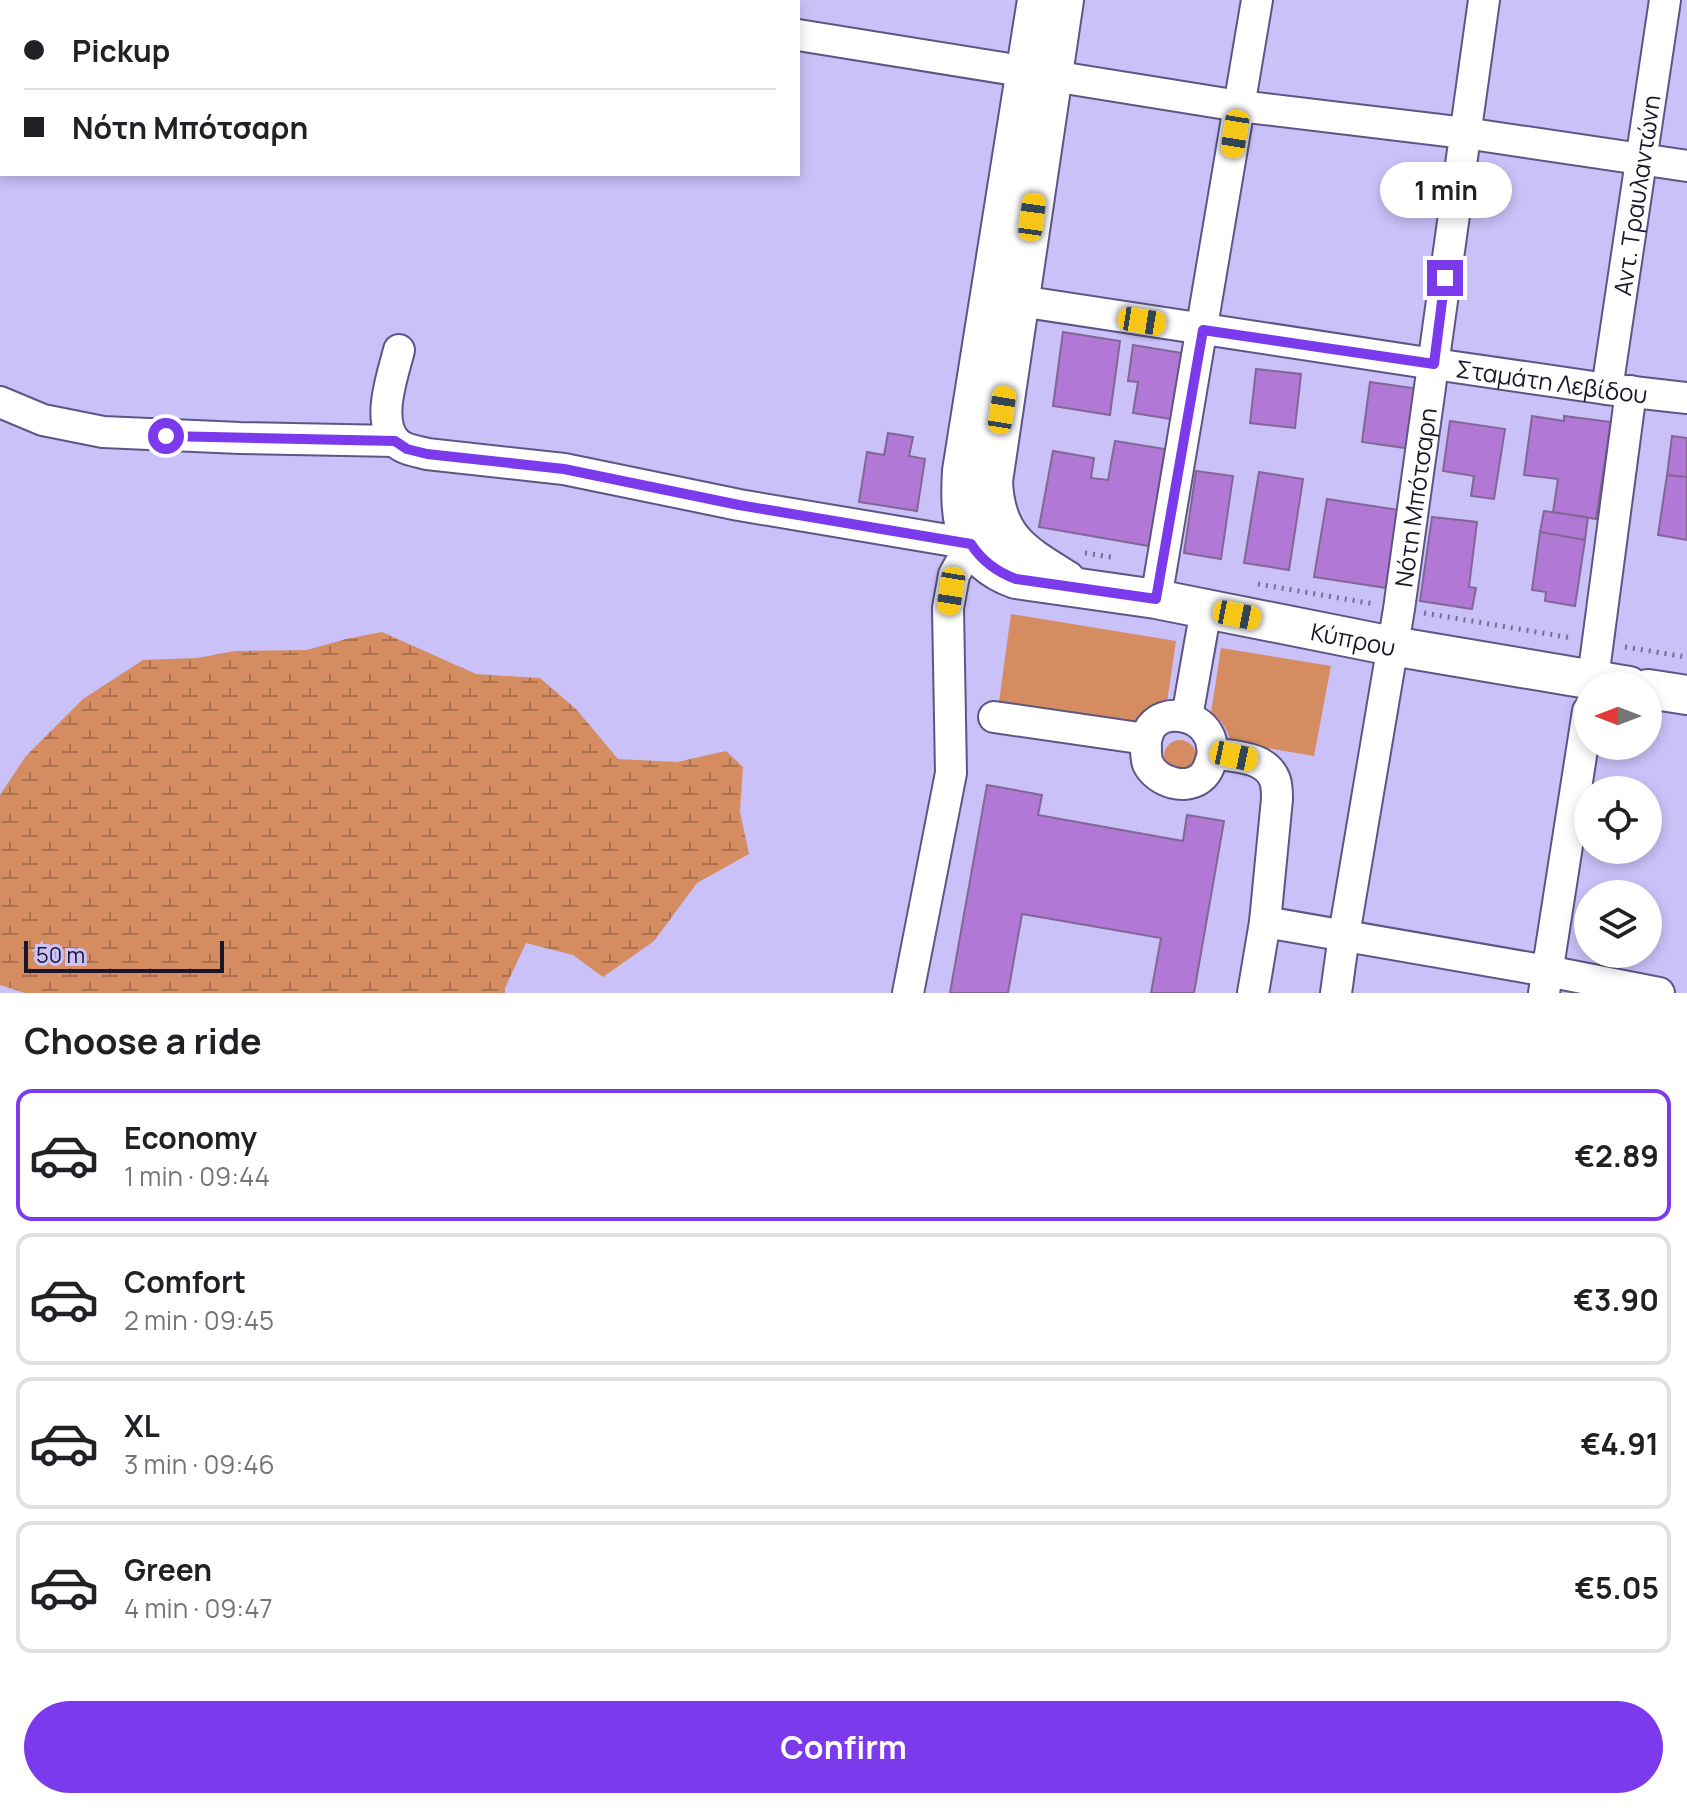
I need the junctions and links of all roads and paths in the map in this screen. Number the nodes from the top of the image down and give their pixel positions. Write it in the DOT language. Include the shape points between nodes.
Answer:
graph roads {
  1 [pos="1037,0"];
  2 [pos="1064,0"];
  3 [pos="1257,0"];
  4 [pos="1484,0"];
  5 [pos="1665,0"];
  6 [pos="800,35"];
  7 [pos="1039,73"];
  8 [pos="1239,106"];
  9 [pos="1465,133"];
  10 [pos="1641,159"];
  11 [pos="1687,166"];
  12 [pos="1004,299"];
  13 [pos="1203,330"];
  14 [pos="399,350"];
  15 [pos="1434,364"];
  16 [pos="1619,390"];
  17 [pos="1687,398"];
  18 [pos="0,402"];
  19 [pos="395,441"];
  20 [pos="978,528"];
  21 [pos="1078,570"];
  22 [pos="1159,583"];
  23 [pos="1206,609"];
  24 [pos="1392,646"];
  25 [pos="1601,672"];
  26 [pos="1574,685"];
  27 [pos="1662,691"];
  28 [pos="1687,695"];
  29 [pos="994,717"];
  30 [pos="1187,717"];
  31 [pos="1146,739"];
  32 [pos="1213,753"];
  33 [pos="1587,760"];
  34 [pos="1265,922"];
  35 [pos="1344,935"];
  36 [pos="1545,982"];
  37 [pos="908,993"];
  38 [pos="1253,993"];
  39 [pos="1336,993"];
  40 [pos="1659,993"];
  1 -- 7 [label="main road"];
  2 -- 7 [label="main road"];
  3 -- 8 [label="street"];
  4 -- 9 [label="street, Νότη Μπότσαρη"];
  5 -- 10 [label="street, Αντ. Τραυλαντώνη"];
  6 -- 7 [label="street"];
  7 -- 8 [label="street"];
  7 -- 12 [label="main road"];
  8 -- 9 [label="street"];
  8 -- 13 [label="street"];
  9 -- 10 [label="street"];
  9 -- 15 [label="street, Νότη Μπότσαρη"];
  10 -- 11 [label="street"];
  10 -- 16 [label="street, Αντ. Τραυλαντώνη"];
  12 -- 13 [label="street, Σταμάτη Λεβίδου"];
  12 -- 20 [label="main road" via="962,471 960,504"];
  13 -- 15 [label="street, Σταμάτη Λεβίδου"];
  13 -- 22 [label="street"];
  14 -- 19 [label="street" via="386,409"];
  15 -- 16 [label="street, Σταμάτη Λεβίδου"];
  15 -- 24 [label="street, Νότη Μπότσαρη"];
  16 -- 17 [label="street, Σταμάτη Λεβίδου"];
  16 -- 25 [label="street, Αντ. Τραυλαντώνη"];
  18 -- 19 [label="street" via="43,420 103,432"];
  19 -- 20 [label="street" via="427,454 564,469 739,505"];
  20 -- 21 [label="main road, Κύπρου" via="1006,532 1019,549"];
  20 -- 37 [label="street" via="954,575 948,608 951,773"];
  21 -- 22 [label="main road, Κύπρου"];
  21 -- 22 [label="path"];
  22 -- 23 [label="main road, Κύπρου"];
  23 -- 24 [label="main road, Κύπρου"];
  23 -- 30 [label="street"];
  24 -- 26 [label="main road, Κύπρου"];
  24 -- 35 [label="street, Νότη Μπότσαρη"];
  27 -- 28 [label="main road"];
  29 -- 31 [label="street"];
  30 -- 31 [label="street" via="1162,718"];
  30 -- 32 [label="street" via="1208,732"];
  31 -- 32 [label="street" via="1148,764 1163,780 1174,783 1203,776"];
  32 -- 34 [label="street" via="1256,761 1267,766 1275,780 1277,821"];
  33 -- 36 [label="street, Αντ. Τραυλαντώνη"];
  34 -- 35 [label="street"];
  34 -- 38 [label="street"];
  35 -- 36 [label="street"];
  35 -- 39 [label="street, Νότη Μπότσαρη"];
  36 -- 40 [label="street"];
}
